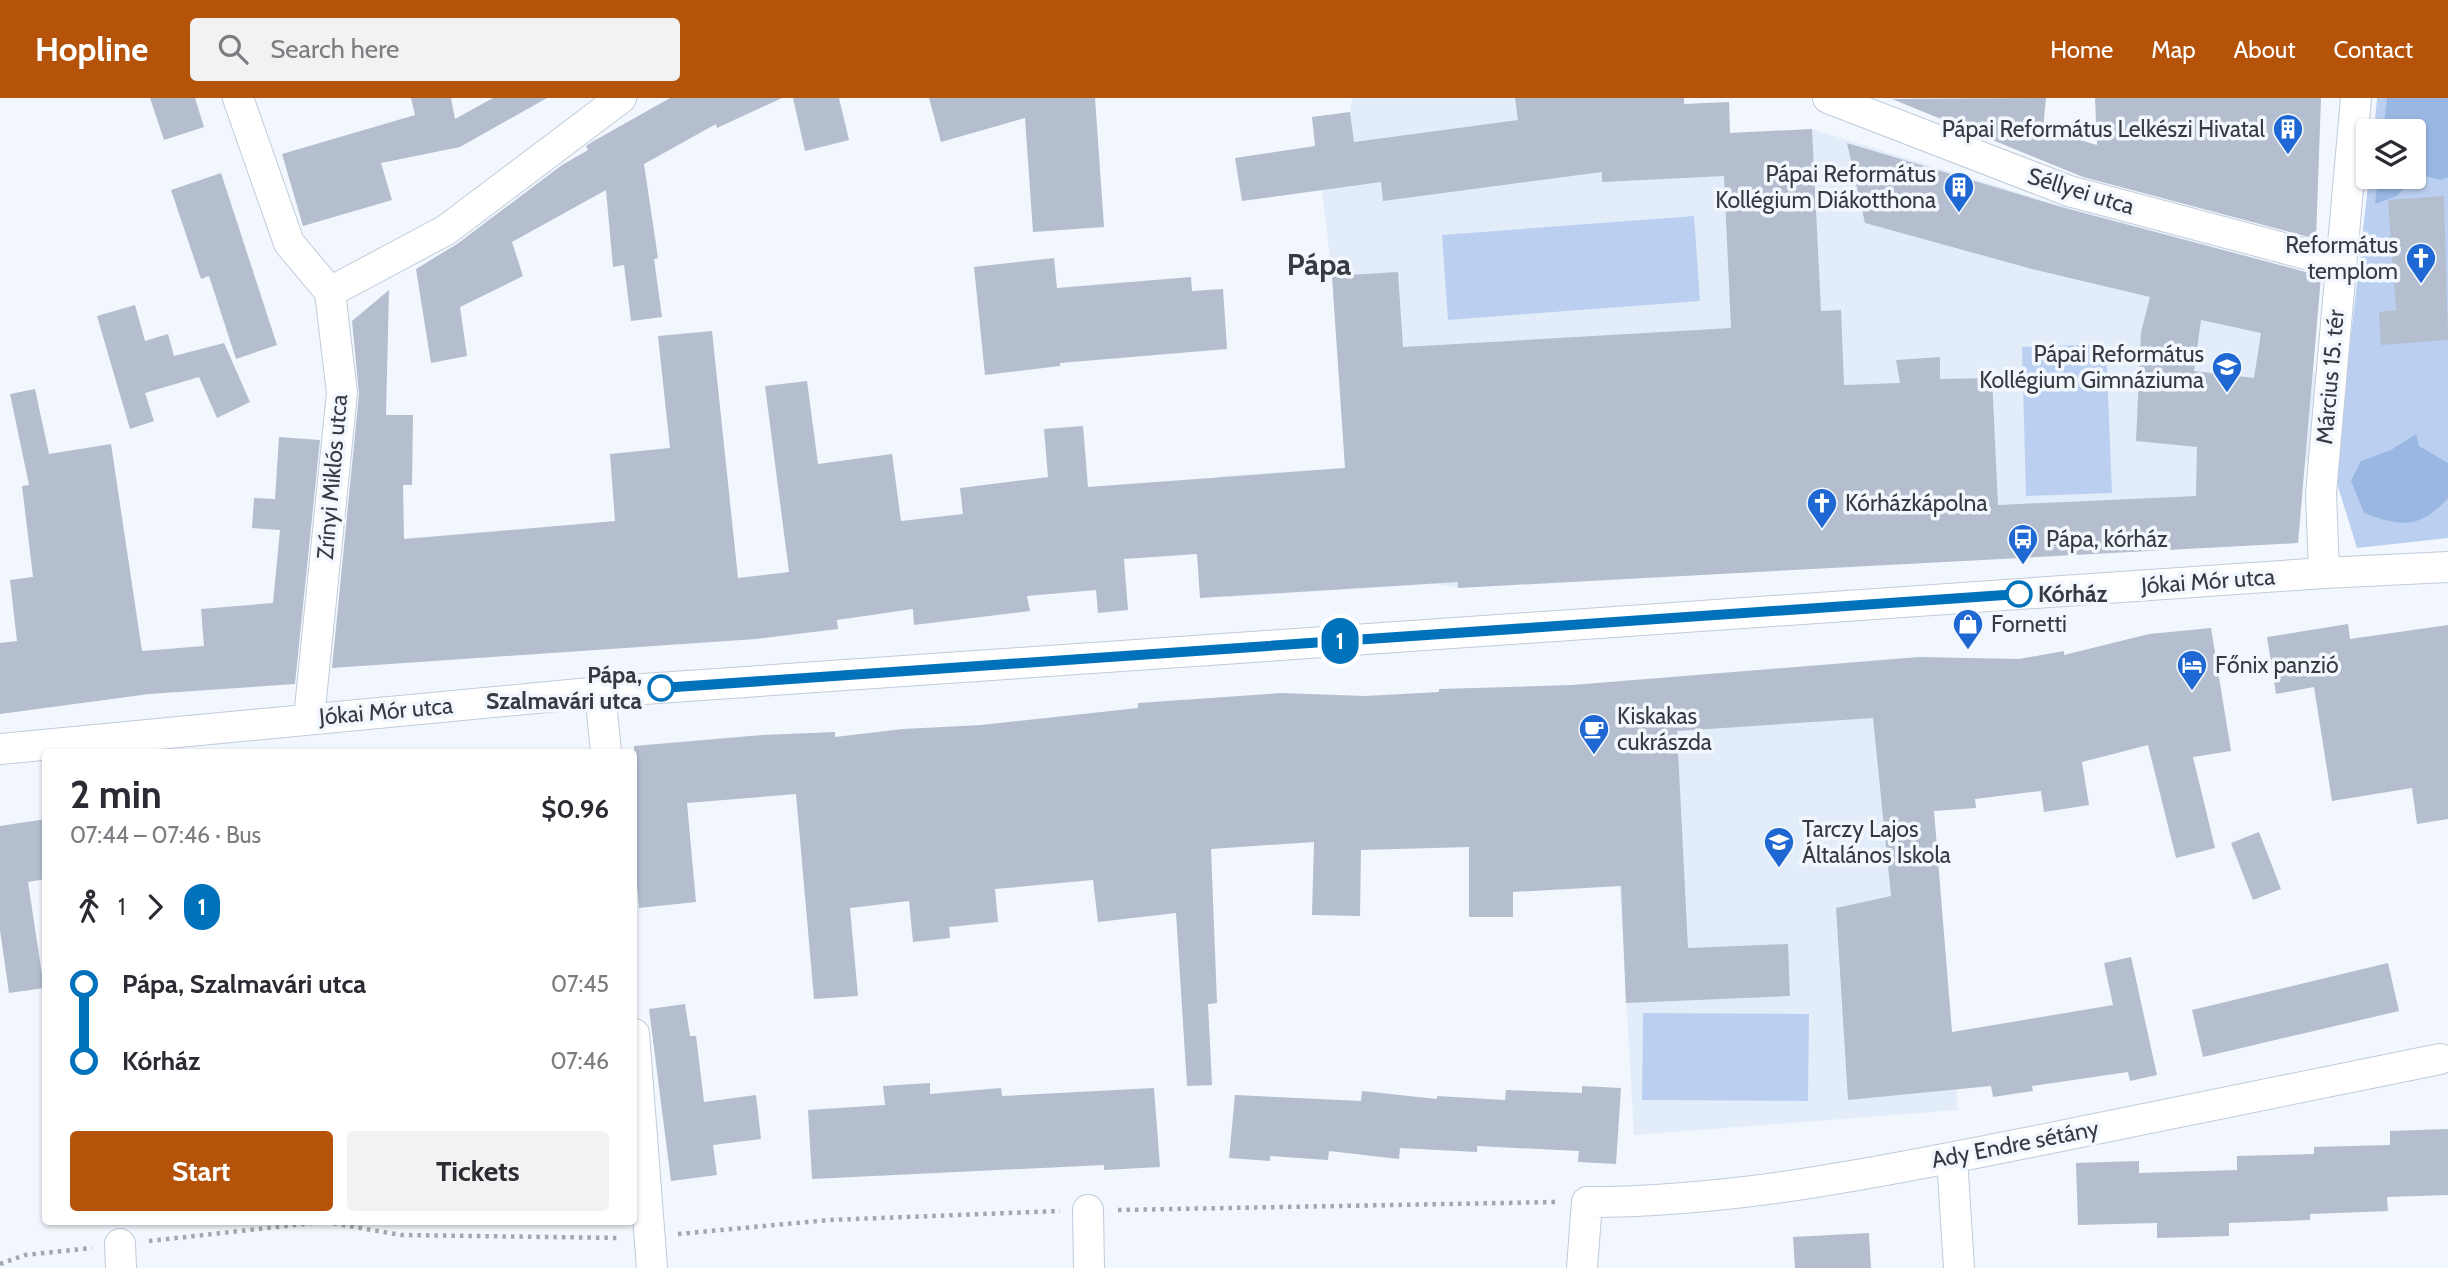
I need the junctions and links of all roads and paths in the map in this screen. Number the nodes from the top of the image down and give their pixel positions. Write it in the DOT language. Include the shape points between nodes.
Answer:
graph roads {
  1 [pos="238,98"];
  2 [pos="621,98"];
  3 [pos="1828,98"];
  4 [pos="2356,98"];
  5 [pos="2340,263"];
  6 [pos="330,292"];
  7 [pos="2448,567"];
  8 [pos="2324,573"];
  9 [pos="600,692"];
  10 [pos="309,718"];
  11 [pos="0,749"];
  12 [pos="606,749"];
  13 [pos="2440,1059"];
  14 [pos="637,1068"];
  15 [pos="1952,1158"];
  16 [pos="1088,1210"];
  17 [pos="305,1225"];
  18 [pos="340,1225"];
  19 [pos="652,1237"];
  20 [pos="121,1256"];
  21 [pos="0,1264"];
  22 [pos="652,1268"];
  23 [pos="1089,1268"];
  24 [pos="1582,1268"];
  25 [pos="1959,1268"];
  1 -- 6 [label="street" via="289,243"];
  2 -- 6 [label="street" via="446,230"];
  3 -- 5 [label="street, Séllyei utca" via="2069,191"];
  4 -- 5 [label="street, Március 15. tér"];
  5 -- 8 [label="street, Március 15. tér" via="2321,493"];
  6 -- 10 [label="street, Zrínyi Miklós utca" via="342,393"];
  7 -- 8 [label="street, Jókai Mór utca"];
  8 -- 9 [label="street, Jókai Mór utca"];
  9 -- 10 [label="street, Jókai Mór utca"];
  9 -- 12 [label="street"];
  10 -- 11 [label="street, Jókai Mór utca"];
  13 -- 15 [label="street, Ady Endre sétány"];
  14 -- 19 [label="street"];
  15 -- 24 [label="street, Ady Endre sétány" via="1744,1193 1661,1202 1587,1202"];
  15 -- 25 [label="street"];
  16 -- 23 [label="street"];
  17 -- 20 [label="path"];
  18 -- 19 [label="path" via="401,1236"];
  19 -- 22 [label="street"];
  20 -- 21 [label="path" via="26,1255"];
}
